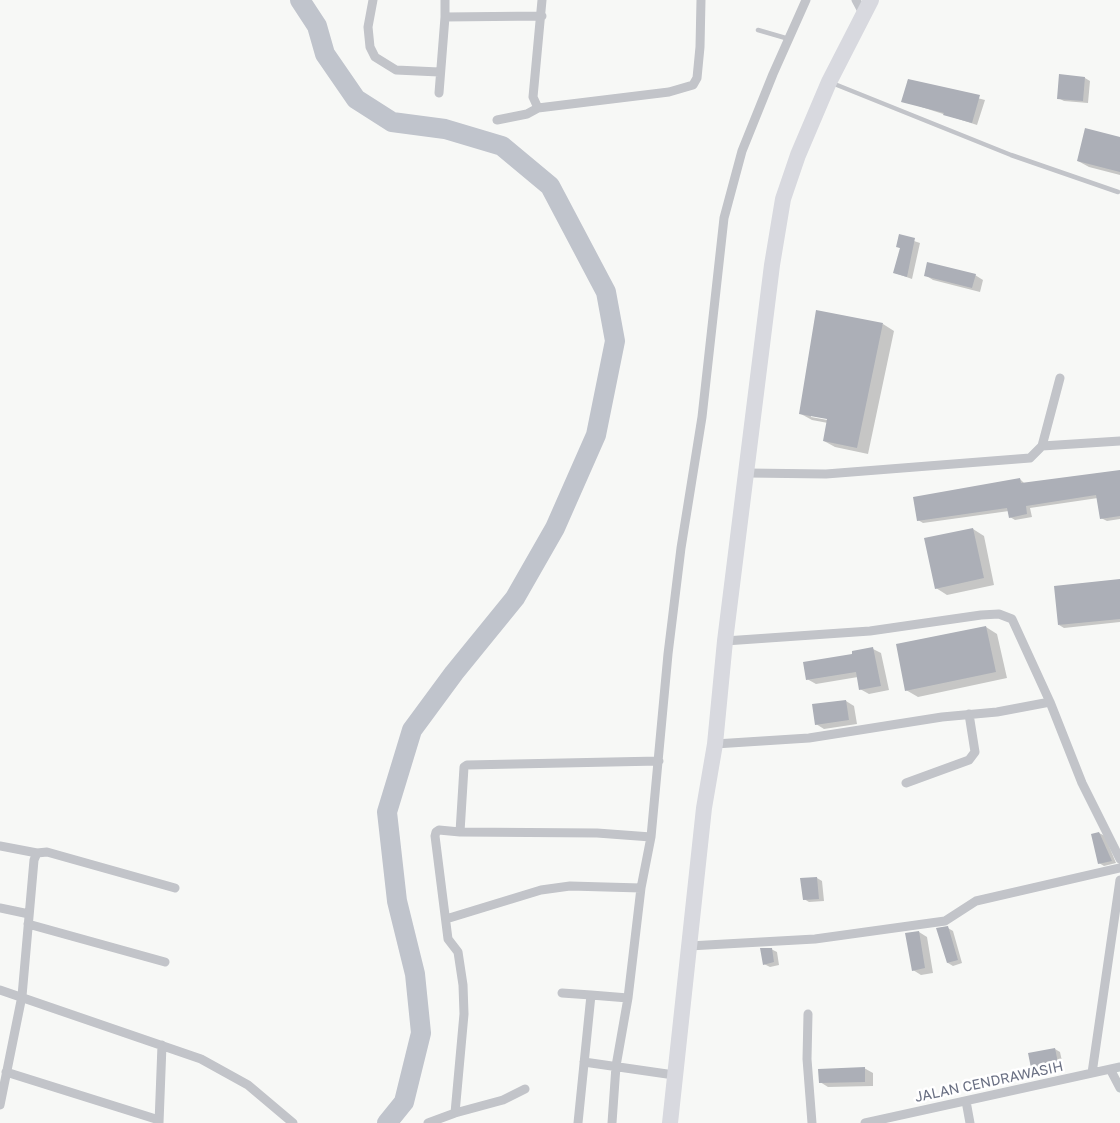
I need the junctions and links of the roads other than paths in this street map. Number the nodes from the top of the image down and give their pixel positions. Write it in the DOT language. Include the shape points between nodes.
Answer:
graph roads {
  1 [pos="373,0"];
  2 [pos="445,0"];
  3 [pos="542,0"];
  4 [pos="701,0"];
  5 [pos="806,0"];
  6 [pos="856,0"];
  7 [pos="871,0"];
  8 [pos="864,15"];
  9 [pos="542,16"];
  10 [pos="445,17"];
  11 [pos="758,30"];
  12 [pos="789,39"];
  13 [pos="439,72"];
  14 [pos="829,82"];
  15 [pos="438,93"];
  16 [pos="538,108"];
  17 [pos="497,120"];
  18 [pos="1118,192"];
  19 [pos="1060,378"];
  20 [pos="1120,441"];
  21 [pos="1042,446"];
  22 [pos="748,473"];
  23 [pos="725,641"];
  24 [pos="1050,702"];
  25 [pos="969,714"];
  26 [pos="715,744"];
  27 [pos="659,761"];
  28 [pos="906,783"];
  29 [pos="460,832"];
  30 [pos="651,838"];
  31 [pos="0,846"];
  32 [pos="36,853"];
  33 [pos="1120,859"];
  34 [pos="1120,868"];
  35 [pos="1120,880"];
  36 [pos="174,888"];
  37 [pos="642,888"];
  38 [pos="0,908"];
  39 [pos="29,914"];
  40 [pos="446,919"];
  41 [pos="28,924"];
  42 [pos="689,946"];
  43 [pos="165,962"];
  44 [pos="0,990"];
  45 [pos="562,993"];
  46 [pos="591,995"];
  47 [pos="22,996"];
  48 [pos="628,998"];
  49 [pos="808,1014"];
  50 [pos="162,1045"];
  51 [pos="584,1062"];
  52 [pos="5,1066"];
  53 [pos="616,1066"];
  54 [pos="1120,1067"];
  55 [pos="1110,1069"];
  56 [pos="1092,1073"];
  57 [pos="674,1075"];
  58 [pos="1120,1088"];
  59 [pos="525,1089"];
  60 [pos="966,1101"];
  61 [pos="0,1105"];
  62 [pos="454,1114"];
  63 [pos="159,1121"];
  64 [pos="293,1123"];
  65 [pos="428,1123"];
  66 [pos="578,1123"];
  67 [pos="612,1123"];
  68 [pos="670,1123"];
  69 [pos="812,1123"];
  70 [pos="865,1123"];
  71 [pos="970,1123"];
  1 -- 13 [label="street" via="368,27 370,48 375,57 396,70"];
  2 -- 10 [label="street"];
  3 -- 9 [label="street"];
  4 -- 16 [label="street" via="700,47 694,85 669,92"];
  5 -- 12 [label="street"];
  6 -- 8 [label="street"];
  7 -- 8 [label="highway"];
  8 -- 14 [label="highway"];
  9 -- 10 [label="street"];
  9 -- 16 [label="street" via="533,97"];
  10 -- 13 [label="street"];
  11 -- 12 [label="lane"];
  12 -- 27 [label="street" via="742,151 724,218 702,417 670,634"];
  13 -- 15 [label="street"];
  14 -- 18 [label="lane" via="1011,155"];
  14 -- 22 [label="highway" via="783,199 772,264"];
  16 -- 17 [label="street" via="527,114"];
  19 -- 21 [label="street"];
  20 -- 21 [label="street"];
  21 -- 22 [label="street" via="1030,458 1020,460 826,474"];
  22 -- 23 [label="highway"];
  23 -- 24 [label="street" via="870,631 999,614 1012,620"];
  23 -- 26 [label="highway"];
  24 -- 25 [label="street"];
  24 -- 33 [label="street" via="1082,783"];
  25 -- 26 [label="street" via="809,738"];
  25 -- 28 [label="street" via="975,752 969,760"];
  26 -- 42 [label="highway" via="704,808"];
  27 -- 29 [label="street" via="466,766"];
  27 -- 30 [label="street"];
  29 -- 30 [label="street" via="597,833"];
  29 -- 40 [label="street" via="440,830 435,834"];
  30 -- 37 [label="street"];
  31 -- 32 [label="street"];
  32 -- 36 [label="street" via="47,852"];
  32 -- 39 [label="street"];
  34 -- 42 [label="street" via="976,901 945,921 816,939"];
  35 -- 56 [label="street"];
  37 -- 40 [label="street" via="570,886 541,890"];
  37 -- 48 [label="street"];
  38 -- 39 [label="street"];
  39 -- 41 [label="street"];
  40 -- 62 [label="street" via="448,939 459,957 464,1014"];
  41 -- 43 [label="street"];
  41 -- 47 [label="street"];
  42 -- 57 [label="highway"];
  44 -- 47 [label="street"];
  45 -- 46 [label="street"];
  46 -- 48 [label="street"];
  46 -- 51 [label="street"];
  47 -- 50 [label="street"];
  47 -- 52 [label="street"];
  48 -- 53 [label="street"];
  49 -- 69 [label="street" via="807,1059"];
  50 -- 63 [label="street"];
  50 -- 64 [label="street" via="201,1058 228,1072"];
  51 -- 53 [label="street"];
  51 -- 66 [label="street"];
  52 -- 61 [label="street"];
  52 -- 63 [label="street"];
  53 -- 57 [label="street"];
  53 -- 67 [label="street"];
  54 -- 55 [label="street, JALAN CENDRAWASIH"];
  55 -- 56 [label="street, JALAN CENDRAWASIH"];
  55 -- 58 [label="street"];
  56 -- 60 [label="street, JALAN CENDRAWASIH"];
  57 -- 68 [label="highway"];
  59 -- 62 [label="street" via="503,1100"];
  60 -- 70 [label="street, JALAN CENDRAWASIH"];
  60 -- 71 [label="street"];
  62 -- 65 [label="street"];
}
